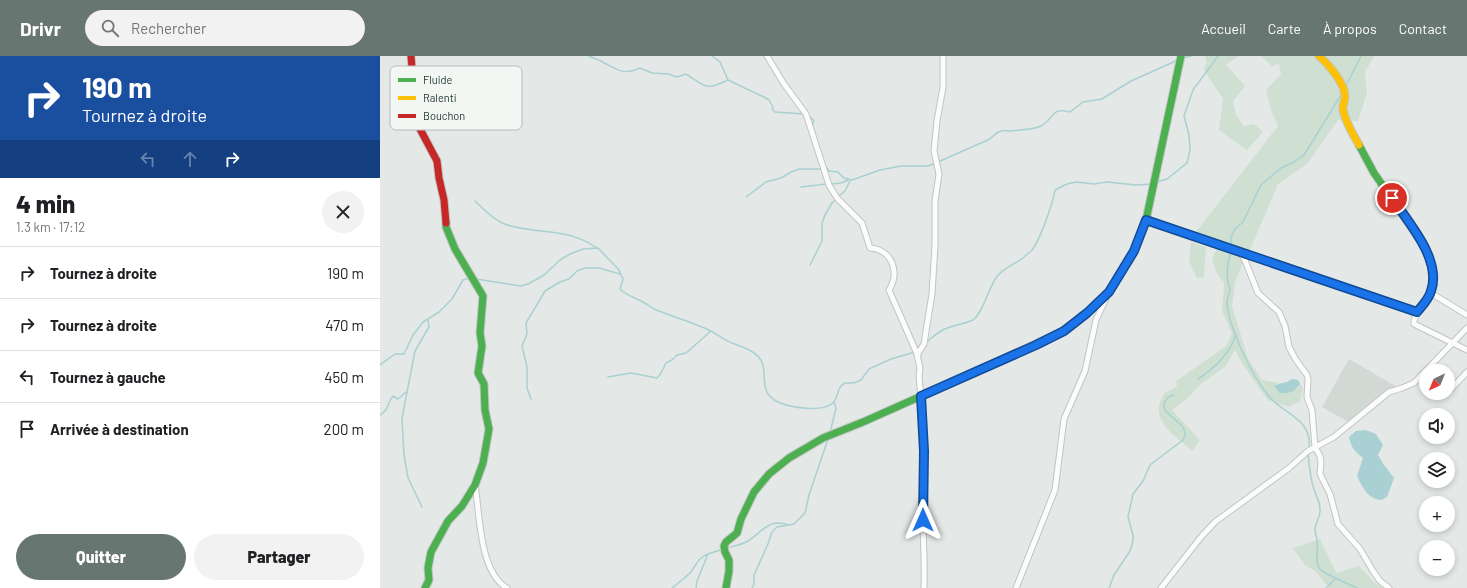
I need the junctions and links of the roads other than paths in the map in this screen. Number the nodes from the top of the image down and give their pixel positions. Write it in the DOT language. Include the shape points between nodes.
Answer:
graph roads {
  1 [pos="411,56"];
  2 [pos="767,56"];
  3 [pos="943,56"];
  4 [pos="1181,56"];
  5 [pos="1319,56"];
  6 [pos="411,66"];
  7 [pos="421,130"];
  8 [pos="1146,220"];
  9 [pos="1240,253"];
  10 [pos="1109,292"];
  11 [pos="1431,293"];
  12 [pos="1417,312"];
  13 [pos="1467,315"];
  14 [pos="1467,328"];
  15 [pos="1453,343"];
  16 [pos="1467,350"];
  17 [pos="918,356"];
  18 [pos="1467,372"];
  19 [pos="1455,386"];
  20 [pos="921,396"];
  21 [pos="1315,447"];
  22 [pos="475,485"];
  23 [pos="425,588"];
  24 [pos="507,588"];
  25 [pos="726,588"];
  26 [pos="924,588"];
  27 [pos="1016,588"];
  28 [pos="1161,588"];
  29 [pos="1389,588"];
  1 -- 6 [label="street"];
  2 -- 17 [label="street" via="806,114 829,185 837,198 862,223 870,248 882,250 888,256 894,272 889,290"];
  3 -- 17 [label="street" via="943,87 934,151 939,174 935,201 932,294 924,344"];
  4 -- 8 [label="street"];
  5 -- 11 [label="street" via="1331,67 1344,90 1342,107 1347,123 1374,173 1424,245 1434,278"];
  7 -- 22 [label="street" via="437,160 446,227 484,302 478,373 484,384 489,429 483,463"];
  8 -- 9 [label="street"];
  8 -- 10 [label="street" via="1134,251"];
  9 -- 12 [label="street"];
  9 -- 21 [label="street" via="1258,293 1279,312 1289,347 1307,375 1307,397 1312,410"];
  10 -- 20 [label="street" via="1064,331"];
  10 -- 27 [label="street" via="1096,320 1085,371 1064,419 1055,490"];
  11 -- 12 [label="street"];
  11 -- 13 [label="street"];
  12 -- 15 [label="street" via="1414,324"];
  14 -- 15 [label="street"];
  15 -- 16 [label="street"];
  15 -- 21 [label="street" via="1414,383 1389,392 1334,437"];
  17 -- 20 [label="street"];
  18 -- 19 [label="street"];
  20 -- 25 [label="street" via="823,438 789,458 769,474 754,492 737,532 724,546 729,560"];
  20 -- 26 [label="street" via="924,451"];
  21 -- 28 [label="street" via="1215,522"];
  21 -- 29 [label="street" via="1320,456 1320,474 1330,494 1338,524 1360,549 1380,581"];
  22 -- 23 [label="street" via="462,506 448,520 431,552 429,580"];
  22 -- 24 [label="street" via="486,556 498,580"];
}
